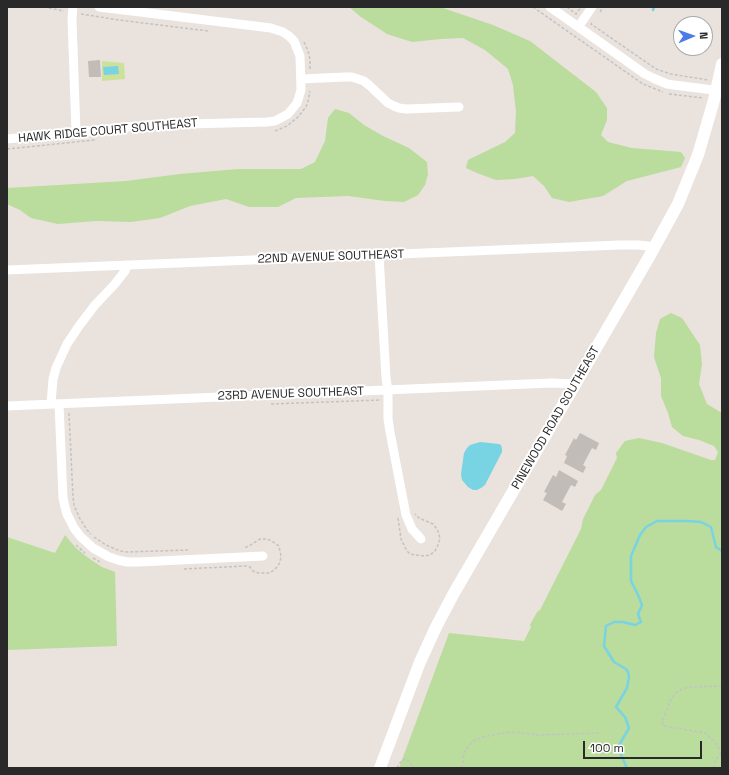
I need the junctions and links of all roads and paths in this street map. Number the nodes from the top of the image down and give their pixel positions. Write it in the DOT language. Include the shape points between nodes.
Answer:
graph roads {
  1 [pos="44,7"];
  2 [pos="99,7"];
  3 [pos="550,7"];
  4 [pos="567,7"];
  5 [pos="581,7"];
  6 [pos="592,7"];
  7 [pos="73,10"];
  8 [pos="591,24"];
  9 [pos="579,26"];
  10 [pos="208,30"];
  11 [pos="722,64"];
  12 [pos="301,78"];
  13 [pos="708,80"];
  14 [pos="719,91"];
  15 [pos="459,107"];
  16 [pos="76,132"];
  17 [pos="7,139"];
  18 [pos="95,140"];
  19 [pos="7,149"];
  20 [pos="655,247"];
  21 [pos="380,255"];
  22 [pos="127,265"];
  23 [pos="7,270"];
  24 [pos="575,384"];
  25 [pos="388,391"];
  26 [pos="380,400"];
  27 [pos="55,404"];
  28 [pos="271,404"];
  29 [pos="7,406"];
  30 [pos="69,411"];
  31 [pos="421,539"];
  32 [pos="73,542"];
  33 [pos="244,548"];
  34 [pos="191,550"];
  35 [pos="263,556"];
  36 [pos="106,566"];
  37 [pos="184,569"];
  38 [pos="722,686"];
  39 [pos="599,733"];
  40 [pos="722,754"];
  41 [pos="380,768"];
  42 [pos="397,768"];
  43 [pos="414,768"];
  44 [pos="462,768"];
  45 [pos="715,768"];
  1 -- 7 [label="path"];
  2 -- 12 [label="street, HAWK RIDGE COURT SOUTHEAST" via="277,30 289,36 294,42 300,56"];
  3 -- 9 [label="street"];
  4 -- 5 [label="path" via="576,14"];
  6 -- 9 [label="street"];
  7 -- 10 [label="path" via="119,20"];
  7 -- 16 [label="street"];
  8 -- 13 [label="path" via="656,70"];
  9 -- 14 [label="street" via="653,78 667,84"];
  11 -- 14 [label="street, PINEWOOD ROAD SOUTHEAST"];
  12 -- 15 [label="street" via="352,77 364,81 388,103 399,108"];
  12 -- 16 [label="street, HAWK RIDGE COURT SOUTHEAST" via="298,103 288,114 275,121 169,124"];
  14 -- 20 [label="street, PINEWOOD ROAD SOUTHEAST" via="678,204"];
  16 -- 17 [label="street, HAWK RIDGE COURT SOUTHEAST"];
  18 -- 19 [label="path"];
  20 -- 21 [label="street, 22ND AVENUE SOUTHEAST" via="620,245"];
  20 -- 24 [label="street, PINEWOOD ROAD SOUTHEAST"];
  21 -- 22 [label="street, 22ND AVENUE SOUTHEAST"];
  21 -- 25 [label="street"];
  22 -- 23 [label="street, 22ND AVENUE SOUTHEAST"];
  22 -- 27 [label="street" via="125,271 95,305 67,344 53,379"];
  24 -- 25 [label="street, 23RD AVENUE SOUTHEAST"];
  24 -- 41 [label="street, PINEWOOD ROAD SOUTHEAST" via="436,627"];
  25 -- 27 [label="street, 23RD AVENUE SOUTHEAST"];
  25 -- 31 [label="street" via="388,419 406,515 412,529"];
  26 -- 28 [label="path"];
  27 -- 29 [label="street, 23RD AVENUE SOUTHEAST"];
  27 -- 35 [label="street" via="65,507 74,528 86,543 109,557 127,562"];
  30 -- 34 [label="path" via="73,497 76,511 87,530 106,545 120,551"];
  32 -- 36 [label="path"];
  33 -- 37 [label="path" via="260,540 270,540 279,546 280,562 270,573 258,573 245,566"];
  38 -- 40 [label="path" via="682,689 671,699 662,722 669,728 705,733 715,742"];
  39 -- 44 [label="path" via="515,732 483,737 473,741 468,747 464,753"];
  40 -- 45 [label="path" via="715,761"];
  42 -- 43 [label="path" via="402,760 406,759"];
}
